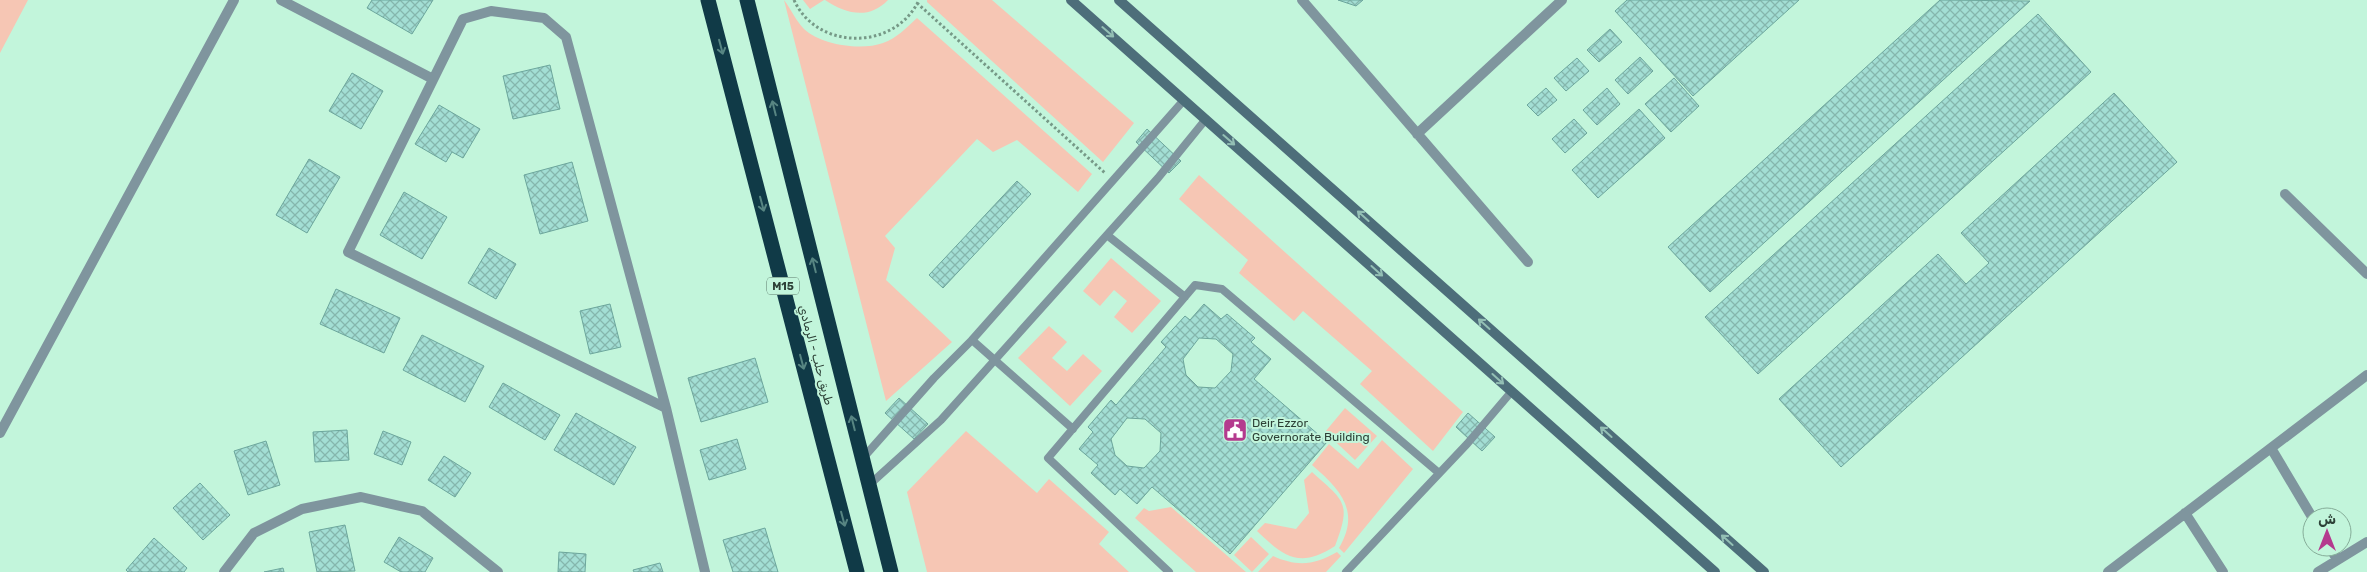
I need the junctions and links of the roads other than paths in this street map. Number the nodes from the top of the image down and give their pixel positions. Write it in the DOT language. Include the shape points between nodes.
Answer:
graph roads {
  1 [pos="234,0"];
  2 [pos="281,0"];
  3 [pos="708,0"];
  4 [pos="747,0"];
  5 [pos="1071,0"];
  6 [pos="1120,0"];
  7 [pos="1302,0"];
  8 [pos="1562,0"];
  9 [pos="433,79"];
  10 [pos="1184,100"];
  11 [pos="1206,119"];
  12 [pos="1418,134"];
  13 [pos="2285,194"];
  14 [pos="1107,235"];
  15 [pos="1528,262"];
  16 [pos="2367,274"];
  17 [pos="1185,297"];
  18 [pos="972,340"];
  19 [pos="995,361"];
  20 [pos="2367,375"];
  21 [pos="1512,391"];
  22 [pos="666,408"];
  23 [pos="1073,429"];
  24 [pos="0,434"];
  25 [pos="2271,448"];
  26 [pos="862,459"];
  27 [pos="1439,473"];
  28 [pos="869,484"];
  29 [pos="2306,507"];
  30 [pos="2185,512"];
  31 [pos="2367,542"];
  32 [pos="2335,557"];
  33 [pos="2337,560"];
  34 [pos="224,572"];
  35 [pos="498,572"];
  36 [pos="705,572"];
  37 [pos="857,572"];
  38 [pos="891,572"];
  39 [pos="1169,572"];
  40 [pos="1346,572"];
  41 [pos="1715,572"];
  42 [pos="1764,572"];
  43 [pos="2108,572"];
  44 [pos="2223,572"];
  45 [pos="2318,572"];
  1 -- 24 [label="street"];
  2 -- 9 [label="street"];
  3 -- 37 [label="highway, طريق حلب - الرمادي / M15, one-way"];
  26 -- 4 [label="highway, طريق حلب - الرمادي / M15, one-way"];
  5 -- 10 [label="main road, one-way"];
  42 -- 6 [label="main road, one-way"];
  7 -- 12 [label="street"];
  8 -- 12 [label="street"];
  9 -- 22 [label="street" via="348,252"];
  9 -- 22 [label="street" via="463,19 491,11 544,18 566,38"];
  10 -- 11 [label="main road"];
  10 -- 18 [label="lane"];
  11 -- 14 [label="lane"];
  11 -- 21 [label="main road, one-way"];
  12 -- 15 [label="street"];
  13 -- 16 [label="street"];
  14 -- 17 [label="lane"];
  14 -- 19 [label="lane"];
  17 -- 23 [label="lane"];
  17 -- 27 [label="lane" via="1195,285 1222,289"];
  18 -- 19 [label="lane"];
  18 -- 26 [label="lane"];
  19 -- 23 [label="lane"];
  19 -- 28 [label="lane" via="941,420"];
  20 -- 25 [label="street"];
  21 -- 27 [label="lane"];
  21 -- 41 [label="main road"];
  22 -- 36 [label="street"];
  23 -- 39 [label="lane" via="1048,458"];
  25 -- 29 [label="street"];
  25 -- 30 [label="street"];
  26 -- 28 [label="highway, طريق حلب - الرمادي / M15"];
  27 -- 40 [label="lane"];
  28 -- 38 [label="highway, طريق حلب - الرمادي / M15"];
  30 -- 43 [label="street"];
  30 -- 44 [label="street"];
  31 -- 33 [label="street"];
  32 -- 33 [label="street"];
  33 -- 45 [label="street"];
  34 -- 35 [label="street" via="254,533 302,509 360,497 422,511"];
}
